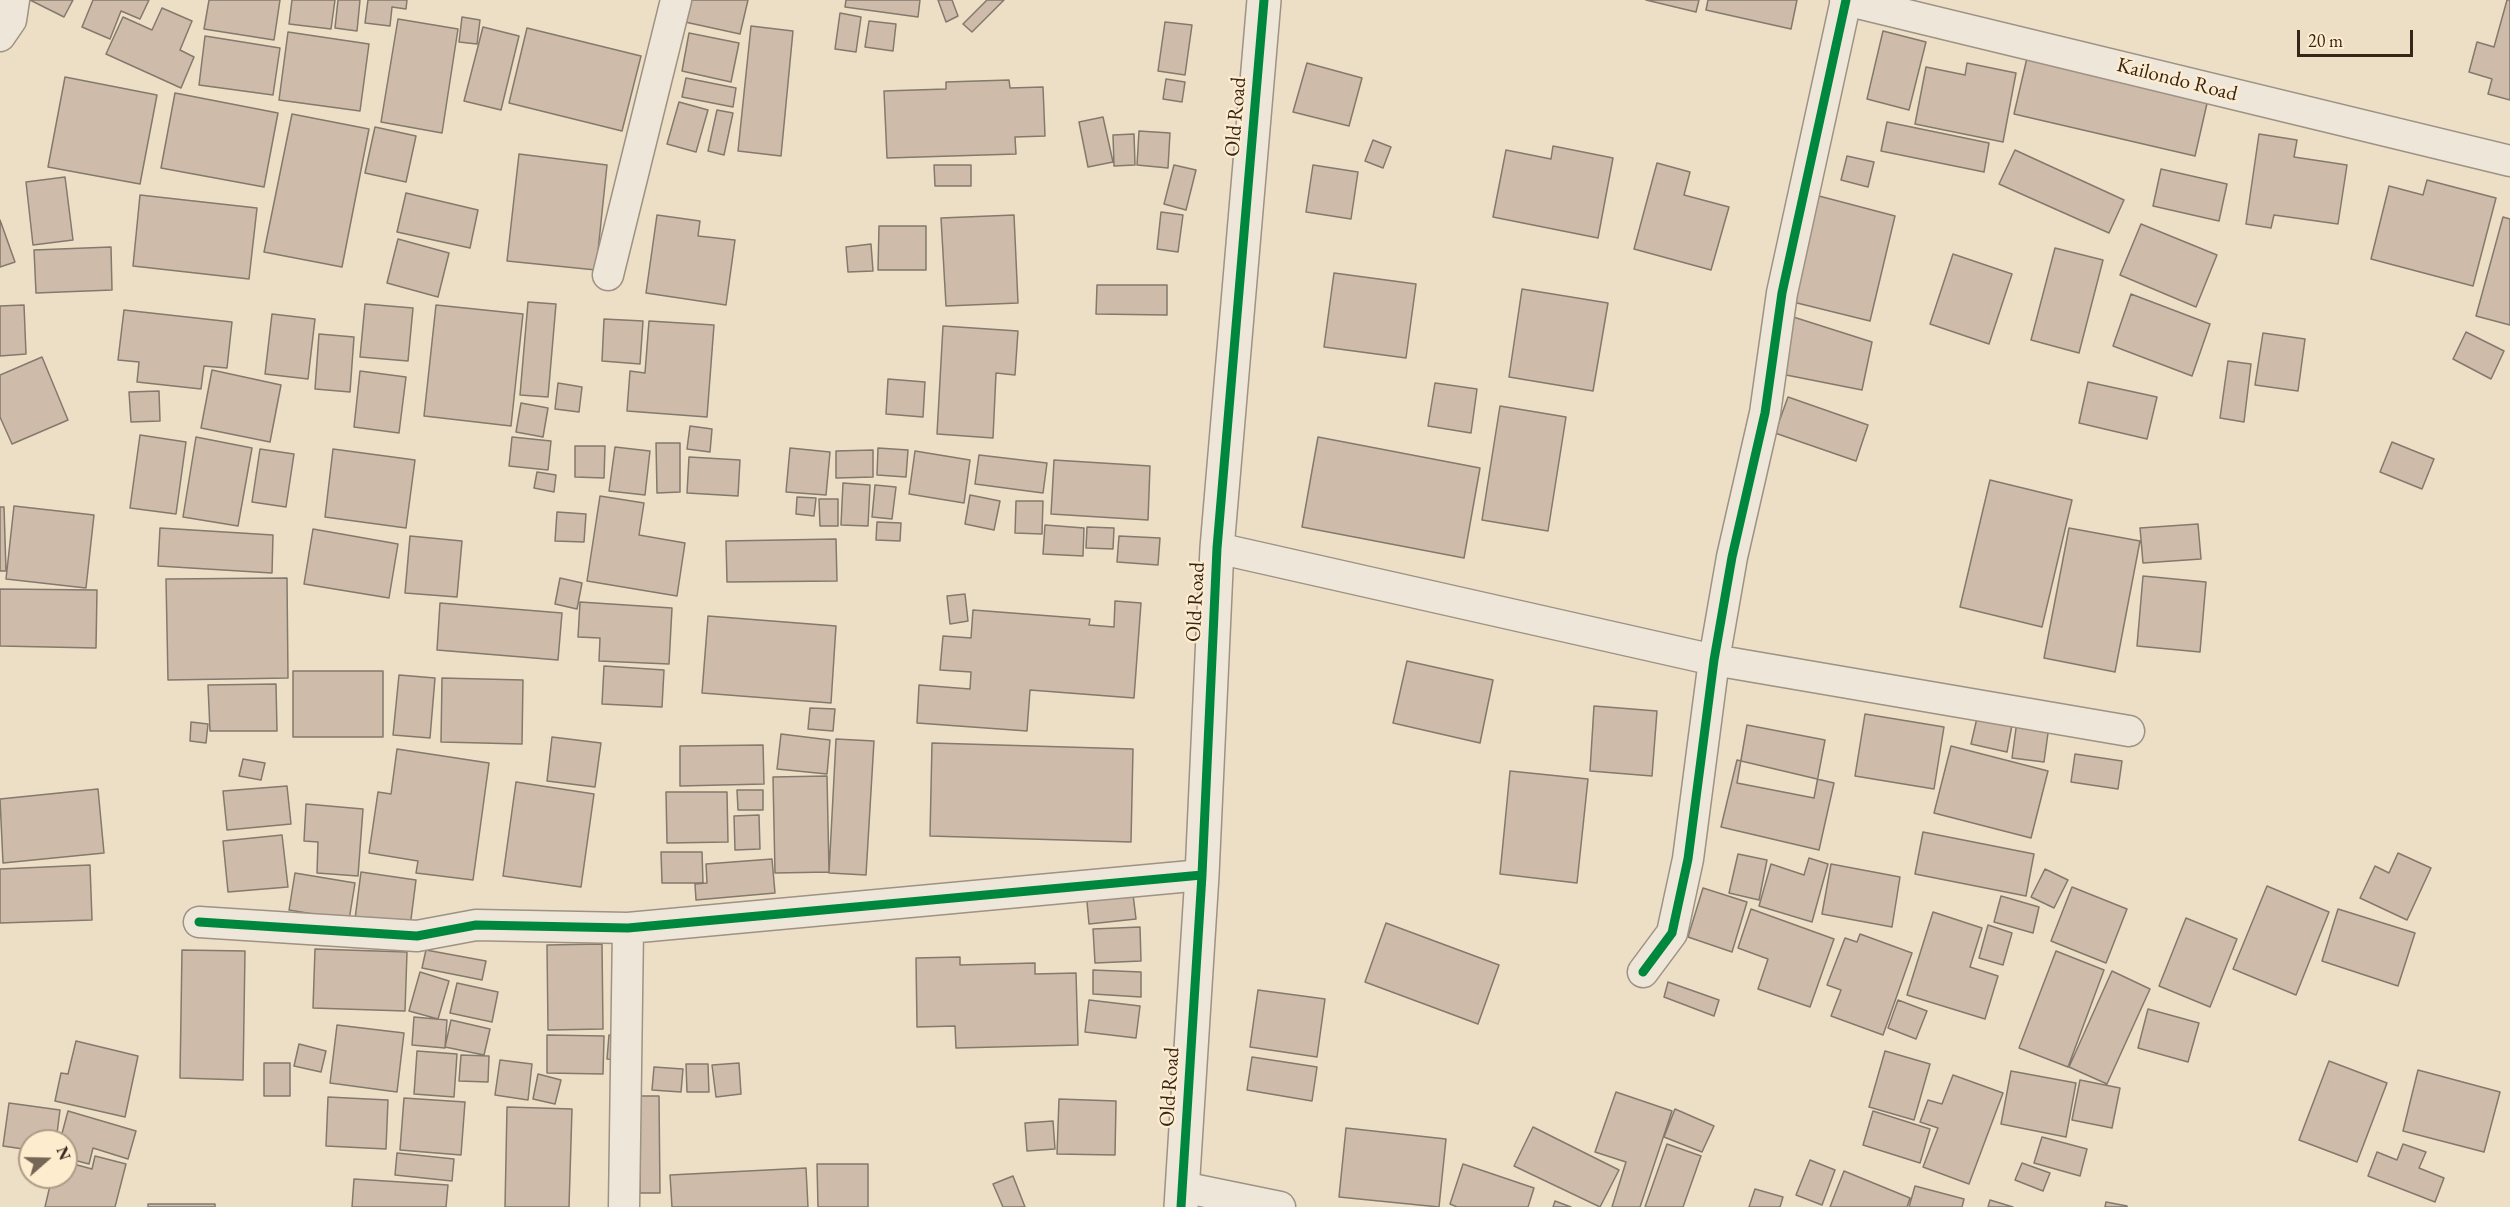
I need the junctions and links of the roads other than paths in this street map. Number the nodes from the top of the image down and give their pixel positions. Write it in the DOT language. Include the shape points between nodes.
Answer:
graph roads {
  1 [pos="14,0"];
  2 [pos="676,0"];
  3 [pos="1264,0"];
  4 [pos="1846,0"];
  5 [pos="0,36"];
  6 [pos="2510,161"];
  7 [pos="608,275"];
  8 [pos="1217,548"];
  9 [pos="1714,660"];
  10 [pos="2129,731"];
  11 [pos="1202,876"];
  12 [pos="199,922"];
  13 [pos="628,928"];
  14 [pos="1643,972"];
  15 [pos="1181,1197"];
  16 [pos="624,1207"];
  17 [pos="1280,1207"];
  1 -- 5 [label="street" via="11,20"];
  2 -- 7 [label="street"];
  3 -- 8 [label="street, Old Road"];
  4 -- 6 [label="street, Kailondo Road"];
  4 -- 9 [label="street" via="1782,293 1765,413 1732,557"];
  8 -- 9 [label="street"];
  8 -- 11 [label="street, Old Road"];
  9 -- 10 [label="street"];
  9 -- 14 [label="street" via="1688,860 1672,933"];
  11 -- 13 [label="street"];
  11 -- 15 [label="street, Old Road"];
  12 -- 13 [label="street" via="417,936 476,925"];
  13 -- 16 [label="street"];
  15 -- 17 [label="street"];
}
